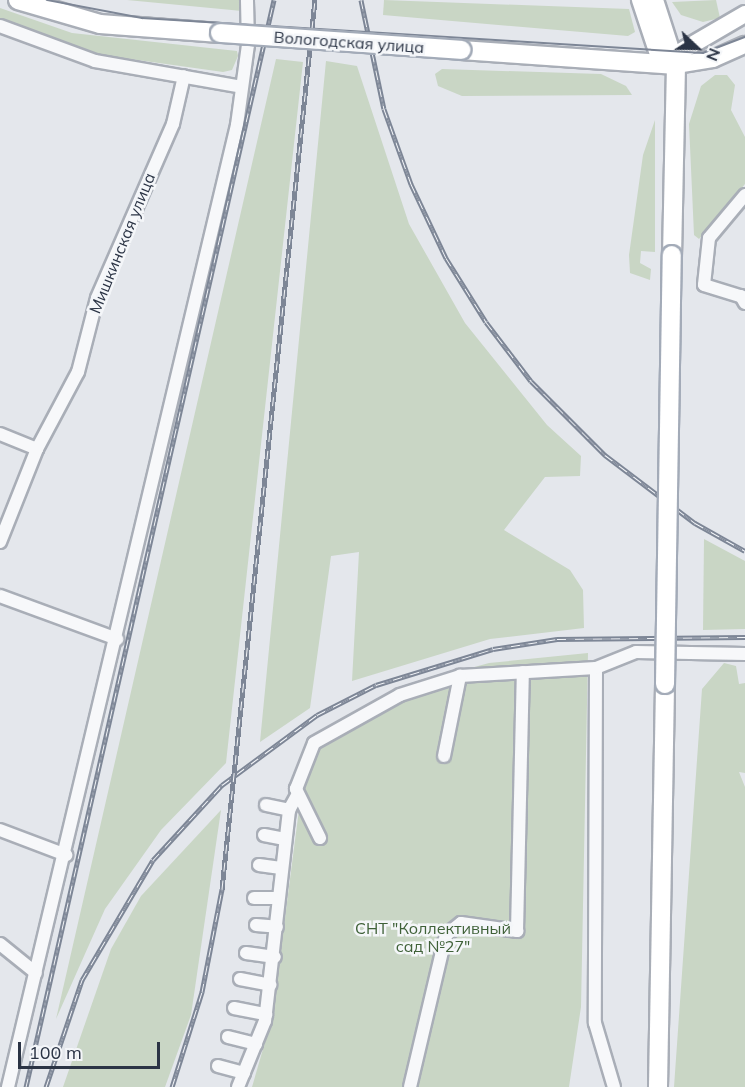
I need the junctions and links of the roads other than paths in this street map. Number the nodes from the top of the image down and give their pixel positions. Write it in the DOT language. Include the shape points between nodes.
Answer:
graph roads {
  1 [pos="18,0"];
  2 [pos="247,0"];
  3 [pos="640,0"];
  4 [pos="655,0"];
  5 [pos="745,14"];
  6 [pos="0,26"];
  7 [pos="745,45"];
  8 [pos="670,60"];
  9 [pos="184,76"];
  10 [pos="242,87"];
  11 [pos="745,195"];
  12 [pos="745,303"];
  13 [pos="0,434"];
  14 [pos="37,449"];
  15 [pos="0,542"];
  16 [pos="0,596"];
  17 [pos="117,639"];
  18 [pos="745,654"];
  19 [pos="596,668"];
  20 [pos="523,672"];
  21 [pos="460,676"];
  22 [pos="444,756"];
  23 [pos="298,794"];
  24 [pos="266,806"];
  25 [pos="289,810"];
  26 [pos="0,830"];
  27 [pos="264,835"];
  28 [pos="320,838"];
  29 [pos="285,839"];
  30 [pos="66,855"];
  31 [pos="259,865"];
  32 [pos="281,868"];
  33 [pos="254,898"];
  34 [pos="277,898"];
  35 [pos="256,925"];
  36 [pos="277,927"];
  37 [pos="0,944"];
  38 [pos="246,953"];
  39 [pos="275,957"];
  40 [pos="36,973"];
  41 [pos="240,979"];
  42 [pos="270,985"];
  43 [pos="234,1008"];
  44 [pos="266,1014"];
  45 [pos="228,1037"];
  46 [pos="256,1044"];
  47 [pos="218,1066"];
  48 [pos="244,1072"];
  49 [pos="8,1087"];
  50 [pos="238,1087"];
  51 [pos="410,1087"];
  52 [pos="614,1087"];
  53 [pos="658,1087"];
  1 -- 8 [label="main road, Вологодская улица, bridge" via="100,24 461,50"];
  2 -- 10 [label="street"];
  3 -- 8 [label="main road"];
  4 -- 8 [label="main road"];
  5 -- 8 [label="main road"];
  6 -- 9 [label="street" via="95,62"];
  7 -- 8 [label="main road, Вологодская улица" via="713,59"];
  8 -- 53 [label="main road, bridge" via="674,116"];
  9 -- 10 [label="street"];
  9 -- 14 [label="street, Мишкинская улица" via="173,123 97,298 78,372"];
  10 -- 17 [label="street"];
  11 -- 12 [label="street" via="714,226 704,285 741,296"];
  13 -- 14 [label="street"];
  14 -- 15 [label="street, Мишкинская улица"];
  16 -- 17 [label="street"];
  17 -- 30 [label="street"];
  18 -- 19 [label="street" via="636,651"];
  19 -- 20 [label="street"];
  19 -- 52 [label="street" via="595,1023"];
  20 -- 21 [label="street"];
  20 -- 51 [label="street" via="517,931 461,923 446,935"];
  21 -- 22 [label="street"];
  21 -- 23 [label="street" via="400,696 314,742"];
  23 -- 25 [label="street"];
  23 -- 28 [label="street"];
  24 -- 25 [label="street"];
  25 -- 29 [label="street"];
  26 -- 30 [label="street"];
  27 -- 29 [label="street"];
  29 -- 32 [label="street"];
  30 -- 40 [label="street"];
  31 -- 32 [label="street"];
  32 -- 34 [label="street"];
  33 -- 34 [label="street"];
  34 -- 36 [label="street"];
  35 -- 36 [label="street"];
  36 -- 39 [label="street"];
  37 -- 40 [label="street"];
  38 -- 39 [label="street"];
  39 -- 42 [label="street"];
  40 -- 49 [label="street"];
  41 -- 42 [label="street"];
  42 -- 44 [label="street"];
  43 -- 44 [label="street"];
  44 -- 46 [label="street"];
  45 -- 46 [label="street"];
  46 -- 48 [label="street"];
  47 -- 48 [label="street"];
  48 -- 50 [label="street"];
}
